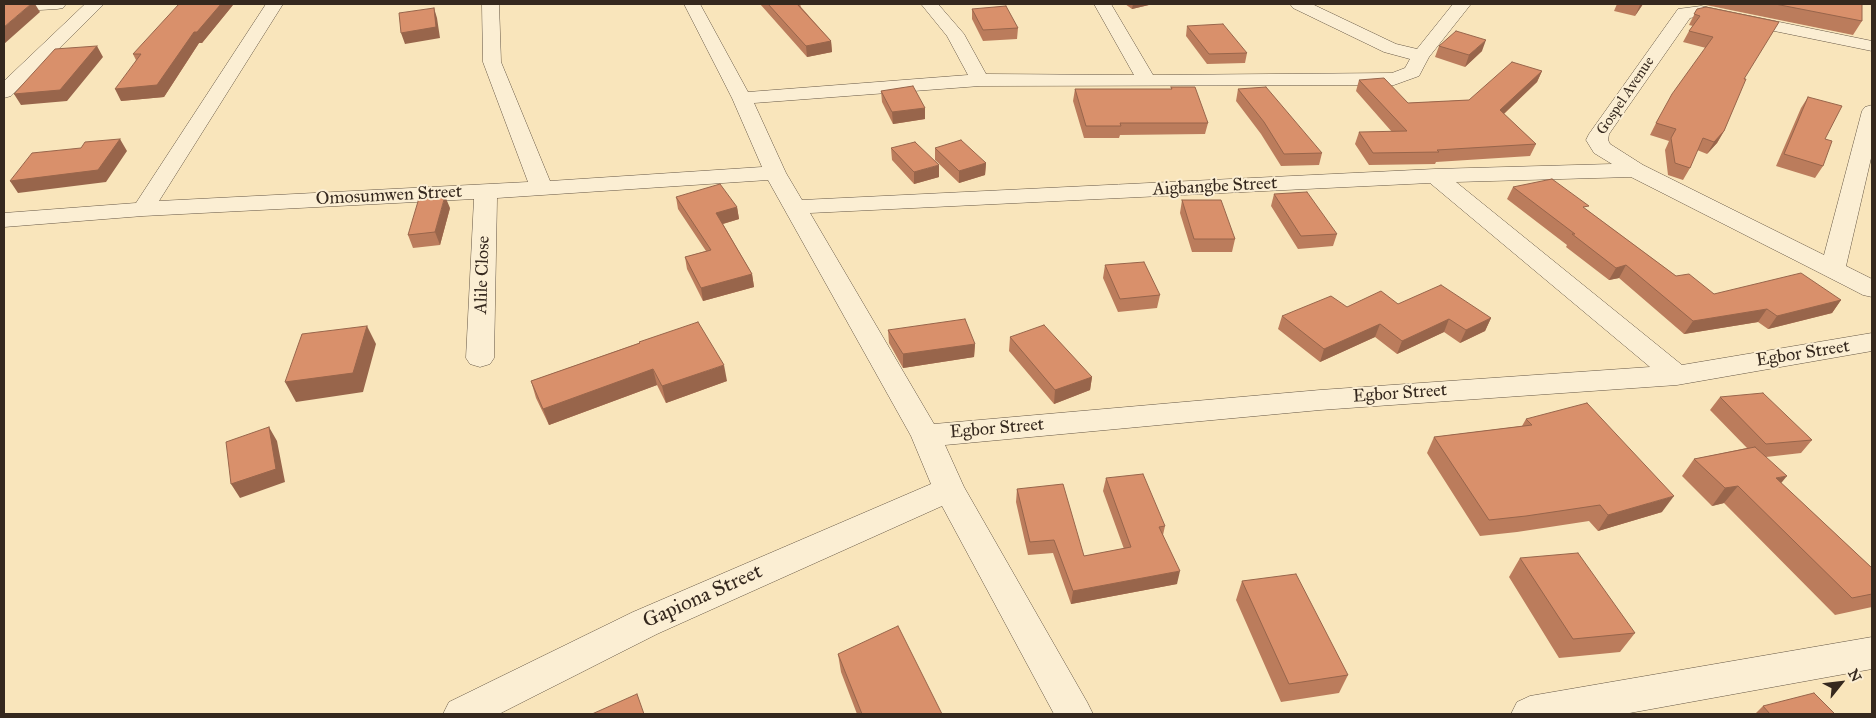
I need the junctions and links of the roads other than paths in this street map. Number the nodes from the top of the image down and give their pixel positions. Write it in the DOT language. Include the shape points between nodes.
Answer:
graph roads {
  1 [pos="57,4"];
  2 [pos="95,4"];
  3 [pos="274,4"];
  4 [pos="490,4"];
  5 [pos="692,4"];
  6 [pos="929,4"];
  7 [pos="1103,4"];
  8 [pos="1299,4"];
  9 [pos="1462,4"];
  10 [pos="4,7"];
  11 [pos="1872,46"];
  12 [pos="1421,56"];
  13 [pos="980,80"];
  14 [pos="1147,81"];
  15 [pos="4,92"];
  16 [pos="742,98"];
  17 [pos="1871,120"];
  18 [pos="1635,170"];
  19 [pos="775,173"];
  20 [pos="1435,176"];
  21 [pos="541,187"];
  22 [pos="486,192"];
  23 [pos="794,206"];
  24 [pos="143,209"];
  25 [pos="9,223"];
  26 [pos="1834,270"];
  27 [pos="1872,289"];
  28 [pos="1872,342"];
  29 [pos="480,358"];
  30 [pos="1677,374"];
  31 [pos="926,436"];
  32 [pos="949,489"];
  33 [pos="1872,653"];
  34 [pos="462,714"];
  35 [pos="1074,714"];
  36 [pos="1530,714"];
  1 -- 10 [label="street"];
  2 -- 15 [label="street"];
  3 -- 24 [label="street"];
  4 -- 21 [label="street" via="492,62"];
  5 -- 16 [label="street"];
  6 -- 13 [label="street" via="955,34"];
  7 -- 14 [label="street"];
  8 -- 12 [label="street" via="1390,48"];
  9 -- 12 [label="street"];
  11 -- 18 [label="street, Gospel Avenue" via="1701,11 1684,12 1598,134 1597,140 1602,148"];
  12 -- 14 [label="street" via="1412,72 1394,79"];
  13 -- 14 [label="street"];
  13 -- 16 [label="street"];
  16 -- 19 [label="street"];
  17 -- 26 [label="street"];
  18 -- 20 [label="street, Aigbangbe Street"];
  18 -- 26 [label="street, Gospel Avenue"];
  19 -- 21 [label="street, Omosumwen Street"];
  19 -- 23 [label="street"];
  20 -- 23 [label="street, Aigbangbe Street"];
  20 -- 30 [label="street"];
  21 -- 22 [label="street, Omosumwen Street"];
  22 -- 24 [label="street, Omosumwen Street"];
  22 -- 29 [label="street, Alile Close"];
  23 -- 31 [label="street"];
  24 -- 25 [label="street, Omosumwen Street"];
  26 -- 27 [label="street, Gospel Avenue"];
  28 -- 30 [label="street, Egbor Street"];
  30 -- 31 [label="street, Egbor Street" via="1320,400"];
  31 -- 32 [label="street"];
  32 -- 34 [label="street, Gapiona Street" via="645,623"];
  32 -- 35 [label="street"];
  33 -- 36 [label="street"];
}
